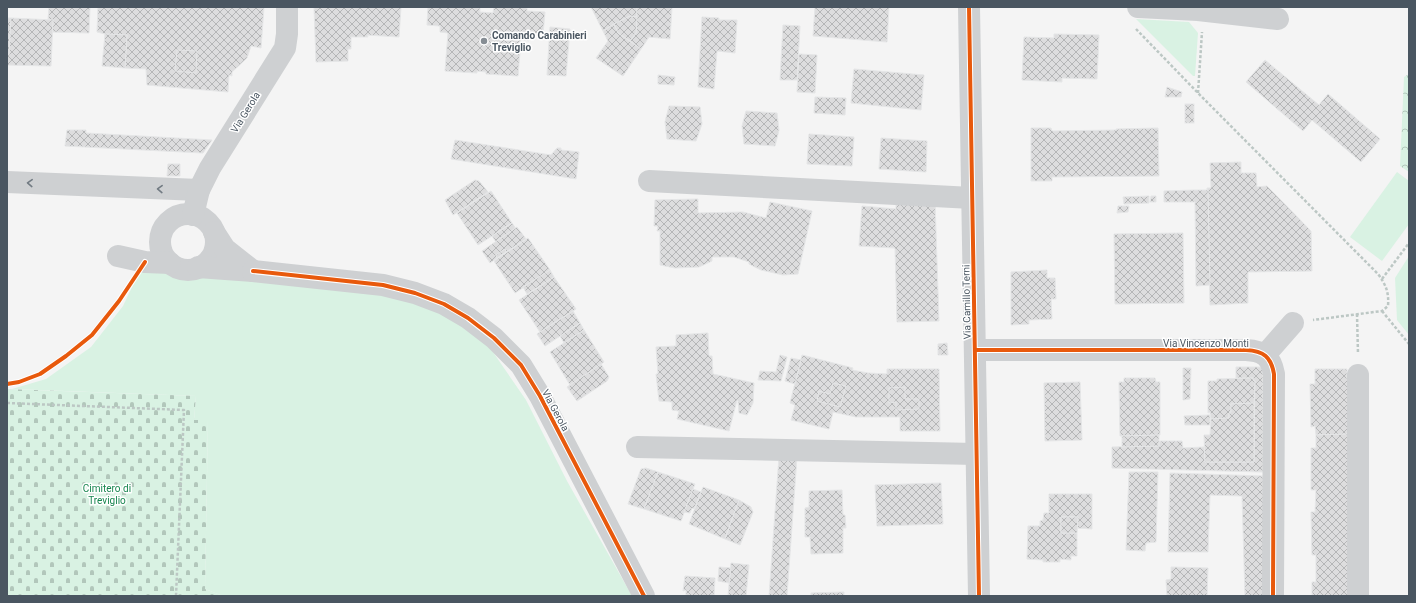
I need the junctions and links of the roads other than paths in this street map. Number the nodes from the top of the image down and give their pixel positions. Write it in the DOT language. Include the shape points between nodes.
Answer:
graph roads {
  1 [pos="287,7"];
  2 [pos="969,7"];
  3 [pos="1196,8"];
  4 [pos="1135,16"];
  5 [pos="1278,19"];
  6 [pos="648,181"];
  7 [pos="7,182"];
  8 [pos="199,190"];
  9 [pos="972,198"];
  10 [pos="193,214"];
  11 [pos="214,232"];
  12 [pos="118,256"];
  13 [pos="170,263"];
  14 [pos="198,267"];
  15 [pos="253,271"];
  16 [pos="1293,323"];
  17 [pos="974,350"];
  18 [pos="1265,355"];
  19 [pos="1358,375"];
  20 [pos="637,447"];
  21 [pos="976,454"];
  22 [pos="644,596"];
  23 [pos="979,596"];
  24 [pos="1273,596"];
  25 [pos="1358,596"];
  1 -- 8 [label="street, Via Gerola" via="285,48"];
  2 -- 9 [label="street, Via Camillo Terni"];
  3 -- 4 [label="street"];
  3 -- 5 [label="street"];
  6 -- 9 [label="street"];
  8 -- 7 [label="street, one-way"];
  8 -- 10 [label="street, Via Gerola"];
  9 -- 17 [label="street, Via Camillo Terni"];
  10 -- 11 [label="street" via="209,224"];
  10 -- 13 [label="street" via="175,217 163,229 160,248"];
  11 -- 14 [label="street" via="214,249 211,257"];
  11 -- 15 [label="street" via="225,249"];
  12 -- 13 [label="street, Via Gerola" via="145,262"];
  13 -- 14 [label="street, Via Gerola" via="183,269"];
  14 -- 15 [label="street, Via Gerola"];
  15 -- 22 [label="street, Via Gerola" via="383,285 415,293 444,304 494,338 521,365 540,396"];
  16 -- 18 [label="street"];
  17 -- 18 [label="street, Via Vincenzo Monti" via="1246,350"];
  17 -- 21 [label="street, Via Camillo Terni"];
  18 -- 24 [label="street" via="1272,365 1274,374"];
  19 -- 25 [label="street"];
  20 -- 21 [label="street"];
  21 -- 23 [label="street, Via Camillo Terni"];
}
